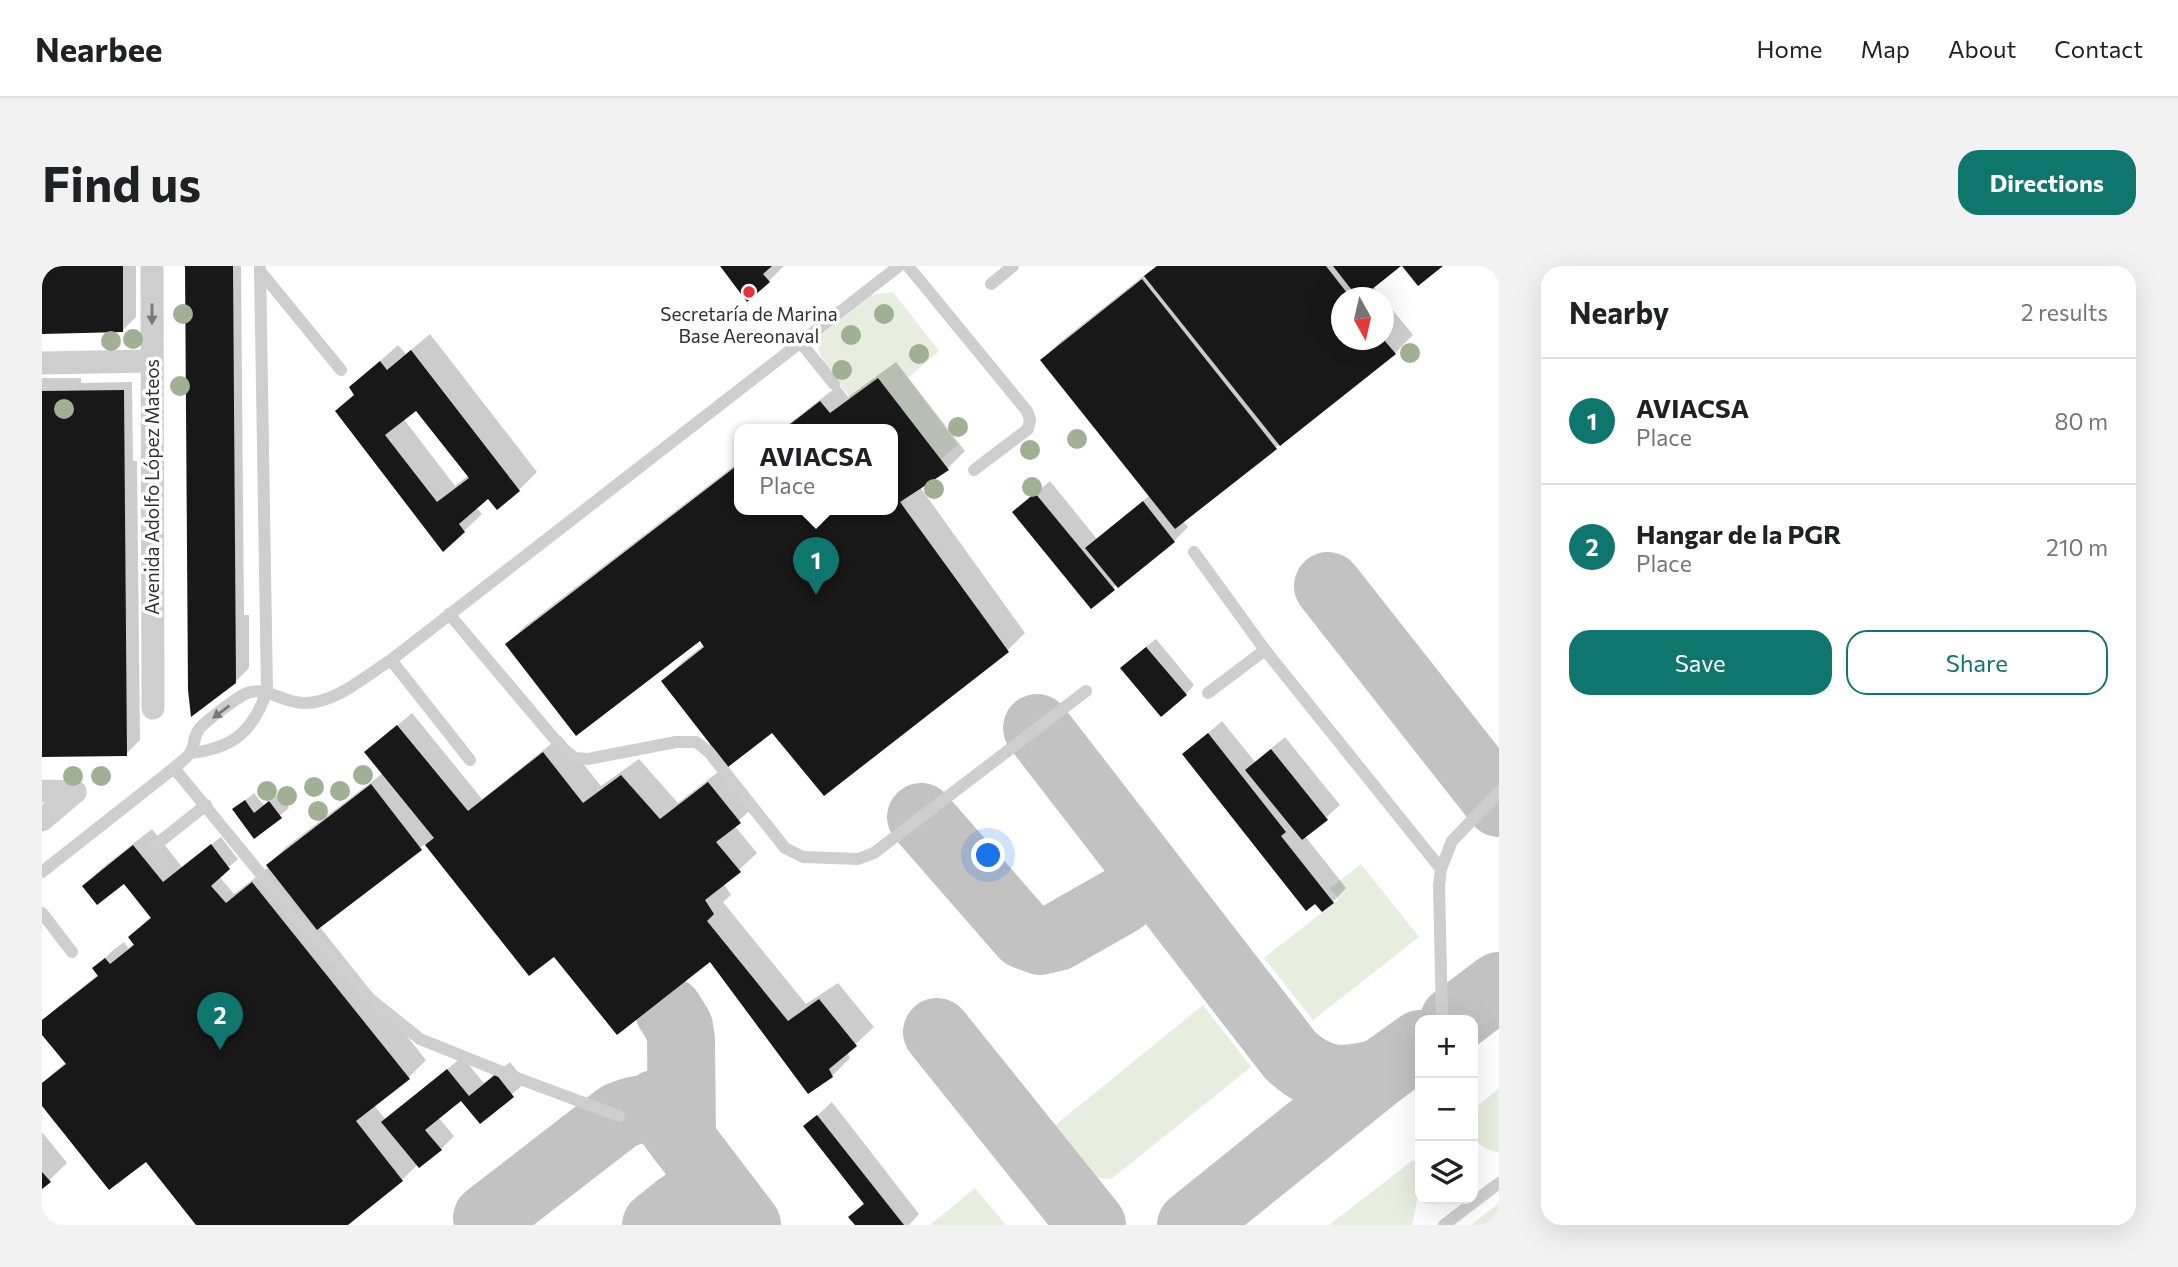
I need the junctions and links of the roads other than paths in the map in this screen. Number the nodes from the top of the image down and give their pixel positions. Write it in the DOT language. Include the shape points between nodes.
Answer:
graph roads {
  1 [pos="152,266"];
  2 [pos="899,266"];
  3 [pos="908,266"];
  4 [pos="1013,266"];
  5 [pos="260,269"];
  6 [pos="991,284"];
  7 [pos="800,343"];
  8 [pos="151,362"];
  9 [pos="42,363"];
  10 [pos="341,370"];
  11 [pos="834,384"];
  12 [pos="974,470"];
  13 [pos="1194,552"];
  14 [pos="449,614"];
  15 [pos="1265,650"];
  16 [pos="391,660"];
  17 [pos="267,691"];
  18 [pos="1086,691"];
  19 [pos="1208,693"];
  20 [pos="153,708"];
  21 [pos="191,752"];
  22 [pos="470,760"];
  23 [pos="174,768"];
  24 [pos="42,791"];
  25 [pos="1499,792"];
  26 [pos="206,805"];
  27 [pos="42,820"];
  28 [pos="153,847"];
  29 [pos="1441,869"];
  30 [pos="42,872"];
  31 [pos="42,913"];
  32 [pos="72,952"];
  33 [pos="1442,1015"];
  34 [pos="619,1116"];
  35 [pos="1499,1183"];
  36 [pos="1478,1195"];
  37 [pos="1463,1204"];
  38 [pos="1444,1225"];
  1 -- 8 [label="street, Avenida Adolfo López Mateos, one-way"];
  2 -- 7 [label="lane"];
  3 -- 12 [label="lane" via="1030,420 1028,429"];
  4 -- 6 [label="lane"];
  5 -- 10 [label="lane"];
  5 -- 17 [label="lane"];
  7 -- 11 [label="lane"];
  7 -- 14 [label="lane"];
  8 -- 9 [label="street"];
  8 -- 20 [label="street, Avenida Adolfo López Mateos"];
  13 -- 15 [label="lane"];
  14 -- 16 [label="lane"];
  14 -- 18 [label="lane" via="575,758 696,742 709,751 785,848 803,857 858,859 874,853"];
  15 -- 19 [label="lane"];
  15 -- 29 [label="lane"];
  16 -- 17 [label="lane" via="329,699 304,704"];
  16 -- 22 [label="lane"];
  17 -- 21 [label="lane, one-way" via="242,696 200,728"];
  17 -- 21 [label="lane" via="260,713 244,732 208,751"];
  21 -- 23 [label="lane"];
  23 -- 26 [label="lane"];
  23 -- 30 [label="lane"];
  24 -- 27 [label="street" via="75,792"];
  25 -- 29 [label="lane" via="1452,841"];
  26 -- 28 [label="lane"];
  26 -- 34 [label="lane" via="327,952 370,999 420,1039"];
  29 -- 33 [label="lane"];
  31 -- 32 [label="lane"];
  35 -- 36 [label="lane"];
  37 -- 38 [label="lane"];
}
